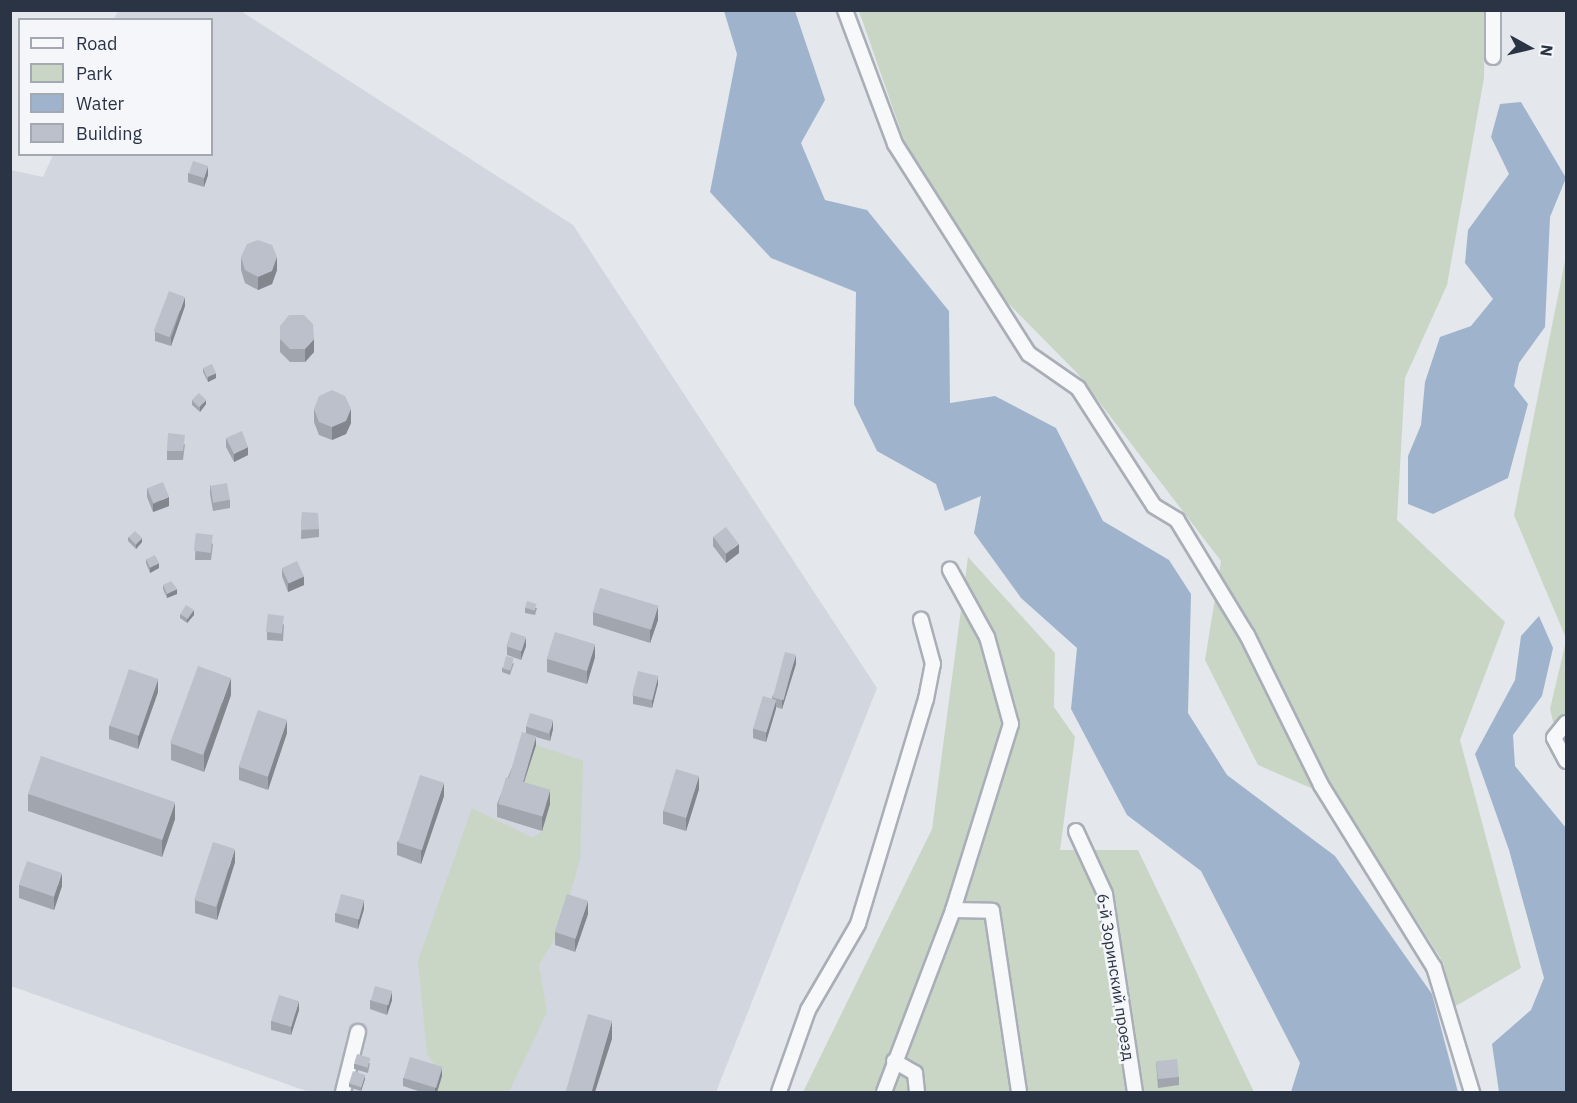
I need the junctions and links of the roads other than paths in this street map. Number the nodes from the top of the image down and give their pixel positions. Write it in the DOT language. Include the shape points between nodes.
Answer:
graph roads {
  1 [pos="845,10"];
  2 [pos="1493,10"];
  3 [pos="1492,57"];
  4 [pos="950,570"];
  5 [pos="921,620"];
  6 [pos="1566,723"];
  7 [pos="1566,761"];
  8 [pos="1076,831"];
  9 [pos="954,910"];
  10 [pos="358,1032"];
  11 [pos="894,1061"];
  12 [pos="343,1092"];
  13 [pos="779,1092"];
  14 [pos="884,1092"];
  15 [pos="917,1092"];
  16 [pos="1019,1092"];
  17 [pos="1135,1092"];
  18 [pos="1472,1092"];
  1 -- 18 [label="street" via="895,144 1029,354 1078,388 1154,506 1177,520 1248,635 1321,785 1434,967"];
  2 -- 3 [label="street"];
  4 -- 9 [label="street" via="987,637 1011,724"];
  5 -- 13 [label="street" via="933,664 923,711 858,924 808,1010"];
  6 -- 7 [label="street" via="1554,738"];
  8 -- 17 [label="street, 6-й Зоринский проезд" via="1105,894"];
  9 -- 11 [label="street"];
  9 -- 16 [label="street" via="992,911"];
  10 -- 12 [label="street"];
  11 -- 14 [label="street"];
  11 -- 15 [label="street" via="915,1073"];
}
